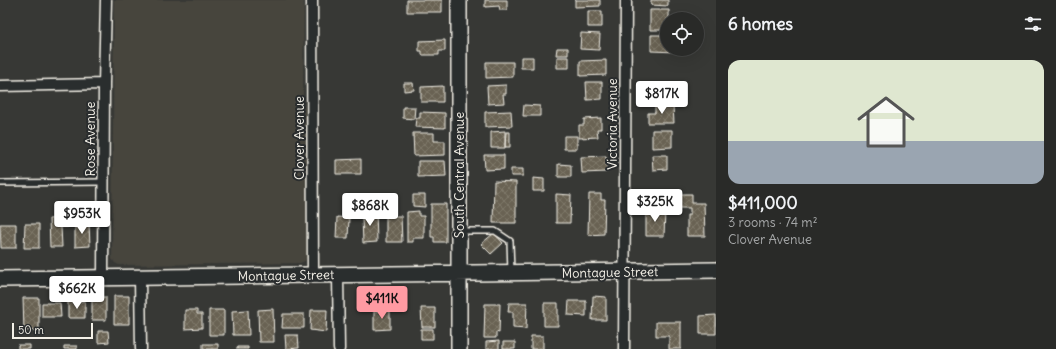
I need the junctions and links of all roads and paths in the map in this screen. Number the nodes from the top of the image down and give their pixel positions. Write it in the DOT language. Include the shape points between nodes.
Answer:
graph roads {
  1 [pos="106,0"];
  2 [pos="312,0"];
  3 [pos="460,0"];
  4 [pos="626,0"];
  5 [pos="104,84"];
  6 [pos="0,86"];
  7 [pos="103,182"];
  8 [pos="0,183"];
  9 [pos="459,231"];
  10 [pos="716,270"];
  11 [pos="624,272"];
  12 [pos="459,273"];
  13 [pos="511,273"];
  14 [pos="313,275"];
  15 [pos="338,275"];
  16 [pos="140,277"];
  17 [pos="102,278"];
  18 [pos="0,279"];
  19 [pos="141,349"];
  20 [pos="339,349"];
  21 [pos="459,349"];
  22 [pos="624,349"];
  1 -- 5 [label="street, Rose Avenue"];
  2 -- 14 [label="street, Clover Avenue"];
  3 -- 9 [label="street, South Central Avenue"];
  4 -- 11 [label="street, Victoria Avenue"];
  5 -- 6 [label="street"];
  5 -- 7 [label="street, Rose Avenue"];
  7 -- 8 [label="lane"];
  7 -- 17 [label="street, Rose Avenue"];
  9 -- 12 [label="street, South Central Avenue"];
  9 -- 13 [label="lane" via="495,231 510,241"];
  10 -- 11 [label="street, Montague Street"];
  11 -- 13 [label="street, Montague Street"];
  11 -- 22 [label="street, Victoria Avenue"];
  12 -- 13 [label="street, Montague Street"];
  12 -- 15 [label="street, Montague Street"];
  12 -- 21 [label="street, South Central Avenue"];
  14 -- 15 [label="street, Montague Street"];
  14 -- 16 [label="street, Montague Street"];
  15 -- 20 [label="street"];
  16 -- 17 [label="street, Montague Street"];
  16 -- 19 [label="street"];
  17 -- 18 [label="street, Montague Street"];
}
